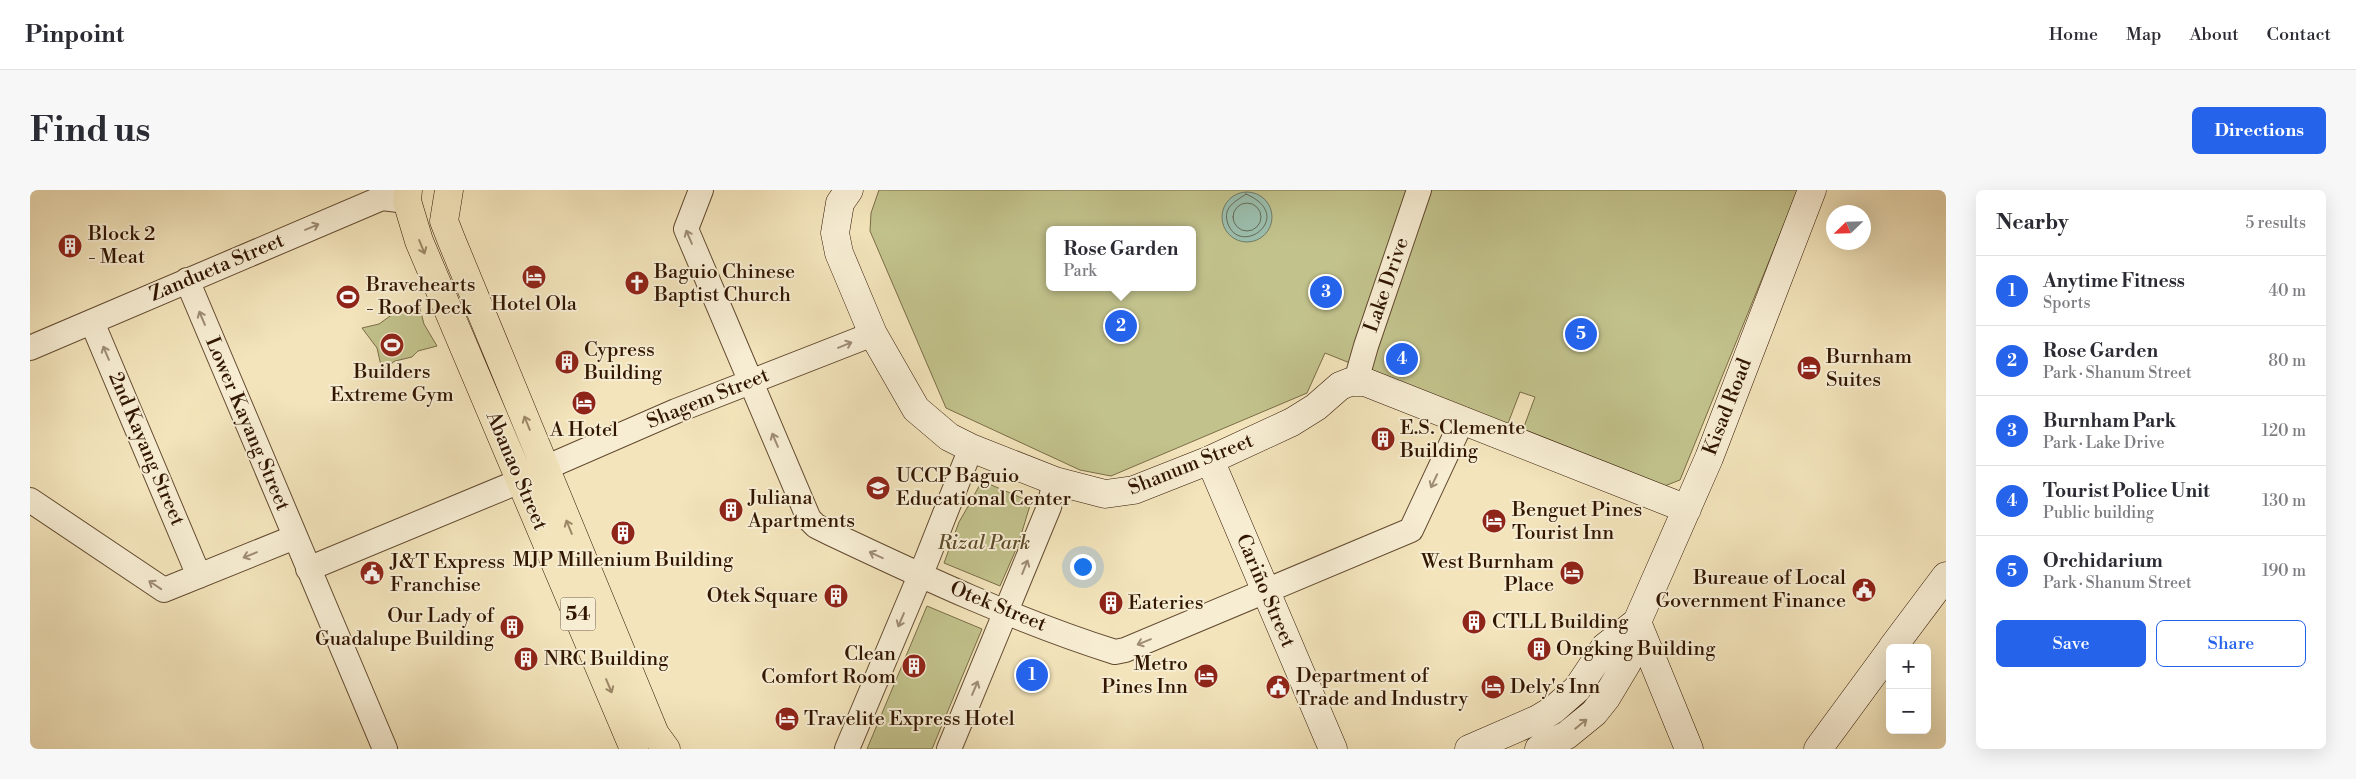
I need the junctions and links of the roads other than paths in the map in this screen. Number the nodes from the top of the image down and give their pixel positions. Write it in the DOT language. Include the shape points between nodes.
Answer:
graph roads {
  1 [pos="450,190"];
  2 [pos="701,190"];
  3 [pos="848,190"];
  4 [pos="1419,190"];
  5 [pos="1812,190"];
  6 [pos="407,195"];
  7 [pos="187,280"];
  8 [pos="92,322"];
  9 [pos="872,334"];
  10 [pos="30,348"];
  11 [pos="1356,381"];
  12 [pos="751,382"];
  13 [pos="1462,421"];
  14 [pos="971,448"];
  15 [pos="1210,460"];
  16 [pos="545,468"];
  17 [pos="520,481"];
  18 [pos="1055,481"];
  19 [pos="30,500"];
  20 [pos="1687,509"];
  21 [pos="295,537"];
  22 [pos="308,569"];
  23 [pos="920,575"];
  24 [pos="200,576"];
  25 [pos="1946,576"];
  26 [pos="1266,592"];
  27 [pos="1006,612"];
  28 [pos="593,619"];
  29 [pos="1637,622"];
  30 [pos="1895,644"];
  31 [pos="1886,656"];
  32 [pos="1527,738"];
  33 [pos="652,744"];
  34 [pos="385,749"];
  35 [pos="847,749"];
  36 [pos="949,749"];
  37 [pos="1332,749"];
  38 [pos="1469,749"];
  39 [pos="1539,749"];
  40 [pos="1689,749"];
  41 [pos="1818,749"];
  16 -- 1 [label="highway, Abanao Street / 54, one-way" via="444,221"];
  12 -- 2 [label="street, Otek Street, one-way" via="686,229"];
  3 -- 9 [label="street, Shanum Street" via="840,203 835,233 839,253"];
  4 -- 11 [label="street, Lake Drive"];
  5 -- 20 [label="street, Kisad Road"];
  7 -- 6 [label="street, Zandueta Street, one-way" via="382,198"];
  6 -- 17 [label="highway, Abanao Street / 54, one-way" via="419,241"];
  7 -- 8 [label="street, Zandueta Street"];
  21 -- 7 [label="street, Lower Kayang Street, one-way"];
  8 -- 10 [label="street, Zandueta Street"];
  24 -- 8 [label="street, 2nd Kayang Street, one-way"];
  12 -- 9 [label="street, Shagem Street, one-way"];
  9 -- 14 [label="street, Shanum Street" via="916,409 949,437"];
  11 -- 13 [label="street"];
  11 -- 15 [label="street, Shanum Street" via="1340,386 1292,422"];
  12 -- 16 [label="street, Shagem Street"];
  23 -- 12 [label="street, Otek Street, one-way" via="816,526 809,519"];
  13 -- 20 [label="street"];
  13 -- 26 [label="street, Otek Street, one-way" via="1411,530"];
  14 -- 18 [label="street, Shanum Street"];
  14 -- 23 [label="street"];
  15 -- 18 [label="street, Shanum Street" via="1117,494"];
  15 -- 26 [label="street, Cariño Street"];
  28 -- 16 [label="highway, Abanao Street / 54, one-way"];
  17 -- 22 [label="street"];
  17 -- 28 [label="highway, Abanao Street / 54"];
  27 -- 18 [label="street, one-way" via="1049,507"];
  24 -- 19 [label="street, one-way" via="164,590"];
  20 -- 29 [label="street, Kisad Road"];
  21 -- 22 [label="street, Lower Kayang Street"];
  21 -- 24 [label="street, one-way"];
  22 -- 34 [label="street, Lower Kayang Street"];
  23 -- 27 [label="street, Otek Street"];
  23 -- 35 [label="street, one-way"];
  25 -- 30 [label="street"];
  26 -- 27 [label="street, Otek Street, one-way" via="1115,652"];
  26 -- 37 [label="street, Cariño Street"];
  36 -- 27 [label="street, one-way"];
  28 -- 33 [label="highway, Abanao Street / 54"];
  29 -- 32 [label="street" via="1605,647 1586,677"];
  39 -- 29 [label="street, Kisad Road, one-way" via="1581,725 1606,698 1627,663"];
  29 -- 40 [label="street"];
  31 -- 41 [label="street"];
  32 -- 38 [label="street"];
}
